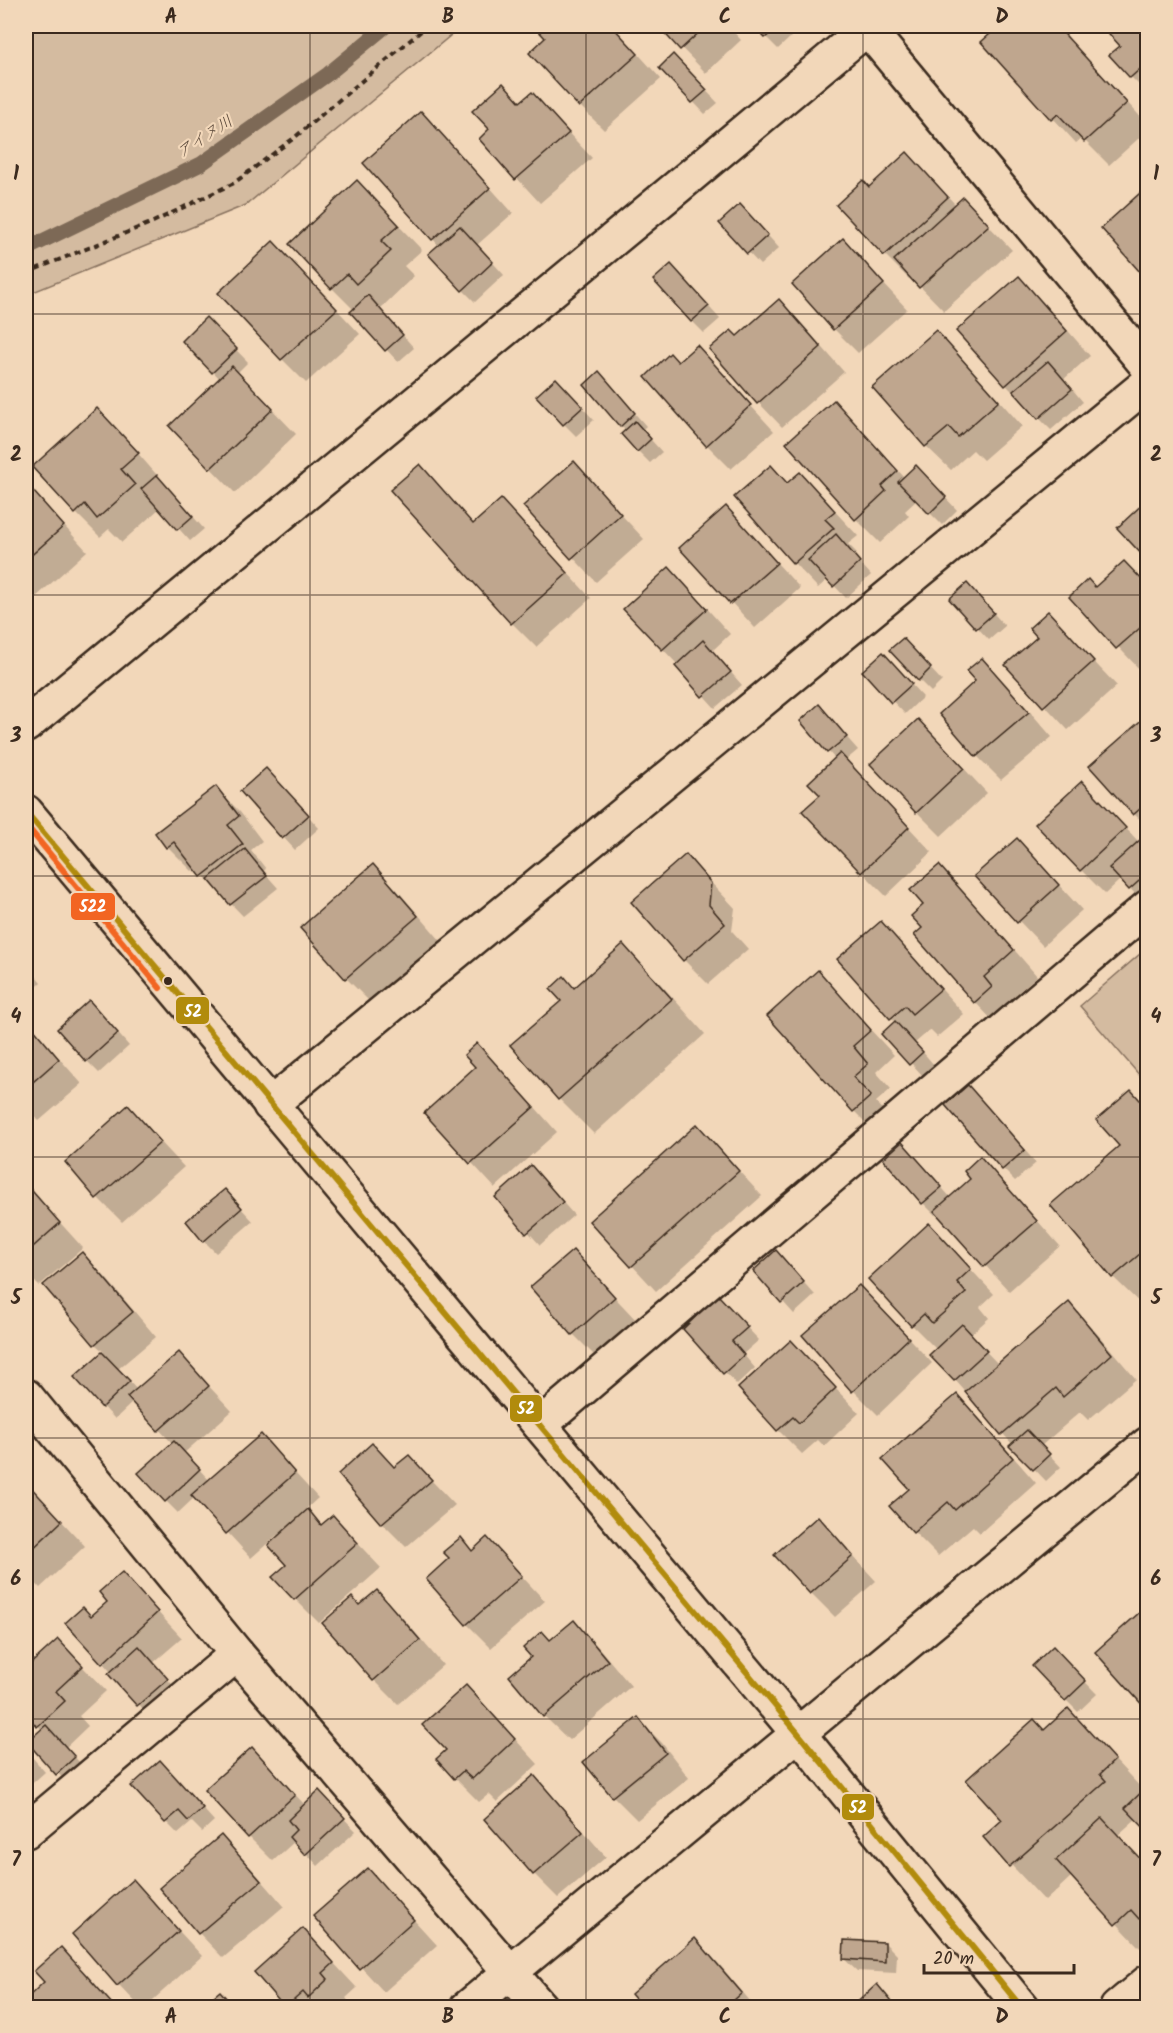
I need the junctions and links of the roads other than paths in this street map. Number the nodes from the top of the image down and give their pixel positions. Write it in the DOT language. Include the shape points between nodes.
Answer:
graph roads {
  1 [pos="869,27"];
  2 [pos="1148,367"];
  3 [pos="1148,383"];
  4 [pos="26,725"];
  5 [pos="26,812"];
  6 [pos="1148,908"];
  7 [pos="270,1105"];
  8 [pos="26,1396"];
  9 [pos="540,1425"];
  10 [pos="1148,1444"];
  11 [pos="237,1654"];
  12 [pos="797,1732"];
  13 [pos="26,1831"];
  14 [pos="511,1971"];
  15 [pos="1148,1982"];
  16 [pos="467,2007"];
  17 [pos="541,2007"];
  18 [pos="1022,2007"];
  19 [pos="1117,2007"];
  1 -- 2 [label="street"];
  1 -- 4 [label="street"];
  3 -- 7 [label="street"];
  5 -- 7 [label="street"];
  6 -- 9 [label="street"];
  7 -- 9 [label="street"];
  8 -- 11 [label="street"];
  9 -- 12 [label="street"];
  10 -- 12 [label="street"];
  11 -- 13 [label="street"];
  11 -- 14 [label="street"];
  12 -- 14 [label="street"];
  12 -- 18 [label="street"];
  14 -- 16 [label="street"];
  14 -- 17 [label="street"];
  15 -- 19 [label="street"];
}
